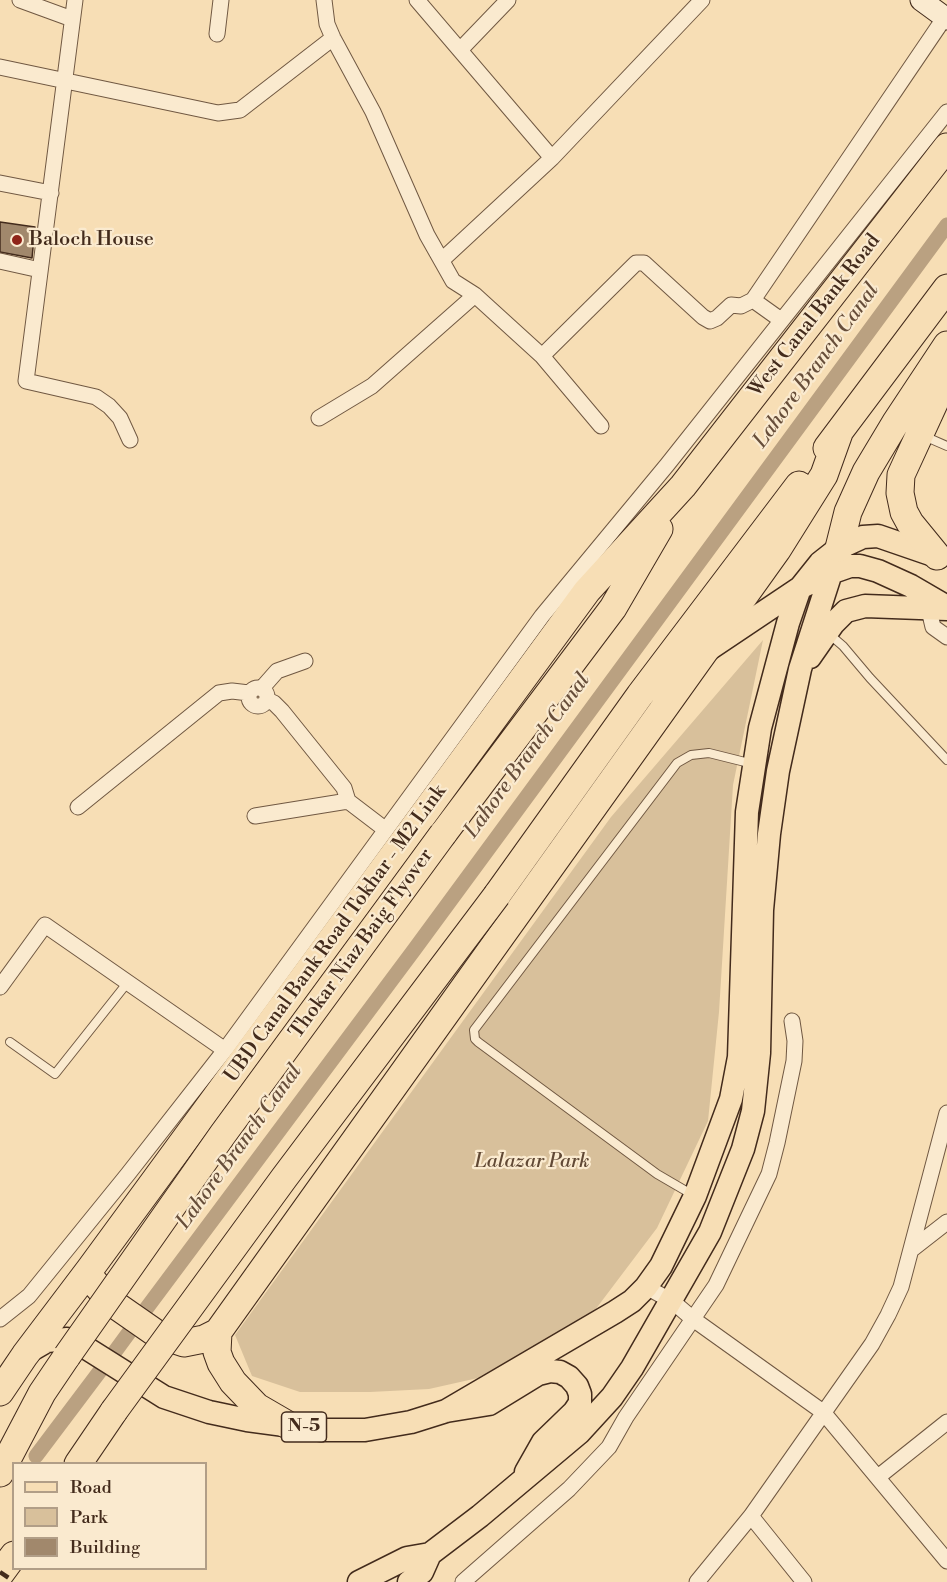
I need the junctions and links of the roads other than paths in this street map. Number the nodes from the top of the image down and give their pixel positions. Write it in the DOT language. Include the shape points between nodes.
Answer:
graph roads {
  1 [pos="20,0"];
  2 [pos="75,0"];
  3 [pos="221,0"];
  4 [pos="324,0"];
  5 [pos="417,0"];
  6 [pos="508,0"];
  7 [pos="921,0"];
  8 [pos="696,2"];
  9 [pos="946,17"];
  10 [pos="72,19"];
  11 [pos="217,34"];
  12 [pos="333,38"];
  13 [pos="460,50"];
  14 [pos="0,67"];
  15 [pos="65,81"];
  16 [pos="947,112"];
  17 [pos="947,147"];
  18 [pos="552,158"];
  19 [pos="0,183"];
  20 [pos="51,193"];
  21 [pos="442,260"];
  22 [pos="0,261"];
  23 [pos="40,270"];
  24 [pos="947,288"];
  25 [pos="475,295"];
  26 [pos="753,300"];
  27 [pos="781,320"];
  28 [pos="947,347"];
  29 [pos="542,356"];
  30 [pos="319,418"];
  31 [pos="601,426"];
  32 [pos="839,433"];
  33 [pos="920,434"];
  34 [pos="130,440"];
  35 [pos="947,446"];
  36 [pos="683,486"];
  37 [pos="942,559"];
  38 [pos="835,560"];
  39 [pos="800,588"];
  40 [pos="941,609"];
  41 [pos="828,633"];
  42 [pos="947,637"];
  43 [pos="705,652"];
  44 [pos="305,661"];
  45 [pos="800,669"];
  46 [pos="259,694"];
  47 [pos="640,695"];
  48 [pos="947,760"];
  49 [pos="755,764"];
  50 [pos="348,801"];
  51 [pos="78,807"];
  52 [pos="255,816"];
  53 [pos="386,830"];
  54 [pos="128,982"];
  55 [pos="0,987"];
  56 [pos="792,1021"];
  57 [pos="10,1042"];
  58 [pos="225,1050"];
  59 [pos="947,1113"];
  60 [pos="695,1196"];
  61 [pos="947,1222"];
  62 [pos="911,1250"];
  63 [pos="90,1269"];
  64 [pos="646,1287"];
  65 [pos="672,1301"];
  66 [pos="0,1319"];
  67 [pos="693,1319"];
  68 [pos="218,1332"];
  69 [pos="25,1354"];
  70 [pos="0,1376"];
  71 [pos="0,1392"];
  72 [pos="446,1411"];
  73 [pos="823,1412"];
  74 [pos="947,1422"];
  75 [pos="288,1425"];
  76 [pos="79,1462"];
  77 [pos="0,1473"];
  78 [pos="878,1477"];
  79 [pos="521,1481"];
  80 [pos="751,1516"];
  81 [pos="430,1554"];
  82 [pos="12,1558"];
  83 [pos="947,1561"];
  84 [pos="0,1574"];
  85 [pos="359,1582"];
  86 [pos="409,1582"];
  87 [pos="463,1582"];
  88 [pos="697,1582"];
  89 [pos="804,1582"];
  1 -- 10 [label="street"];
  2 -- 10 [label="street"];
  3 -- 11 [label="street"];
  4 -- 12 [label="street"];
  5 -- 13 [label="street"];
  6 -- 13 [label="street"];
  7 -- 9 [label="street"];
  8 -- 18 [label="street"];
  9 -- 26 [label="street"];
  10 -- 15 [label="street"];
  12 -- 15 [label="street" via="240,110 219,113"];
  12 -- 21 [label="street" via="373,112 427,235"];
  13 -- 18 [label="street"];
  14 -- 15 [label="street"];
  15 -- 20 [label="street"];
  16 -- 27 [label="street"];
  17 -- 36 [label="highway, West Canal Bank Road"];
  18 -- 21 [label="street"];
  19 -- 20 [label="street"];
  20 -- 23 [label="street"];
  21 -- 25 [label="street" via="453,281"];
  22 -- 23 [label="street"];
  23 -- 34 [label="street" via="26,381 96,397 120,418"];
  24 -- 32 [label="highway"];
  25 -- 29 [label="street"];
  25 -- 30 [label="street" via="372,386"];
  26 -- 27 [label="street"];
  26 -- 29 [label="street" via="741,306 731,305 710,321 644,263 636,263"];
  27 -- 53 [label="street" via="542,616"];
  28 -- 33 [label="highway" via="941,388"];
  28 -- 38 [label="highway" via="866,472 848,512"];
  29 -- 31 [label="street"];
  32 -- 43 [label="highway" via="824,475"];
  32 -- 47 [label="highway"];
  33 -- 35 [label="lane"];
  33 -- 37 [label="highway" via="901,475 900,493 910,524"];
  36 -- 63 [label="highway, UBD Canal Bank Road Tokhar - M2 Link" via="587,591"];
  36 -- 77 [label="highway, Thokar Niaz Baig Flyover, bridge" via="614,608 230,1124 42,1393"];
  37 -- 38 [label="main road" via="878,536 863,537"];
  38 -- 39 [label="main road" via="820,563"];
  38 -- 40 [label="main road" via="878,571 910,586"];
  38 -- 45 [label="main road"];
  39 -- 43 [label="main road"];
  39 -- 49 [label="main road" via="760,728"];
  40 -- 41 [label="main road" via="866,606 846,610"];
  40 -- 42 [label="street" via="933,627"];
  41 -- 45 [label="main road"];
  41 -- 48 [label="lane"];
  43 -- 47 [label="main road"];
  43 -- 68 [label="highway"];
  44 -- 46 [label="street" via="277,671"];
  45 -- 65 [label="main road" via="769,834 753,1111 743,1149 710,1232"];
  46 -- 50 [label="street" via="282,711 344,788"];
  46 -- 51 [label="street" via="219,693"];
  47 -- 76 [label="highway, bridge"];
  49 -- 60 [label="main road" via="747,812 739,1057 731,1099"];
  49 -- 60 [label="lane" via="709,753 691,755 677,763 474,1030 478,1042 657,1173"];
  50 -- 52 [label="street"];
  50 -- 53 [label="street"];
  53 -- 58 [label="street"];
  54 -- 55 [label="street" via="45,925"];
  54 -- 57 [label="lane" via="55,1074"];
  54 -- 58 [label="street"];
  56 -- 67 [label="street" via="794,1061 769,1174 716,1285"];
  58 -- 66 [label="street" via="29,1296"];
  59 -- 62 [label="street"];
  60 -- 64 [label="main road"];
  61 -- 62 [label="street"];
  62 -- 73 [label="street" via="888,1315"];
  63 -- 68 [label="highway" via="94,1282 111,1302 157,1334 184,1342"];
  63 -- 69 [label="highway, UBD Canal Bank Road Tokhar - M2 Link"];
  64 -- 65 [label="street"];
  64 -- 72 [label="main road" via="615,1312"];
  65 -- 67 [label="street"];
  65 -- 79 [label="main road" via="612,1397 579,1433"];
  67 -- 73 [label="street"];
  67 -- 87 [label="street" via="609,1447 569,1489"];
  68 -- 75 [label="highway" via="217,1352 233,1383 257,1407"];
  69 -- 70 [label="main road, N-5"];
  69 -- 71 [label="highway, UBD Canal Bank Road Tokhar - M2 Link"];
  69 -- 75 [label="main road, N-5, bridge" via="47,1341 67,1339 164,1397 209,1412"];
  72 -- 75 [label="main road, N-5" via="365,1430"];
  72 -- 79 [label="main road, N-5" via="489,1404 543,1371 569,1377 579,1390 580,1403 543,1442"];
  73 -- 78 [label="street"];
  73 -- 80 [label="street"];
  74 -- 78 [label="street"];
  78 -- 83 [label="street"];
  79 -- 81 [label="main road, N-5"];
  80 -- 88 [label="street"];
  80 -- 89 [label="street"];
  81 -- 85 [label="main road, N-5" via="407,1558"];
  81 -- 86 [label="main road" via="422,1572"];
  82 -- 84 [label="highway"];
}
